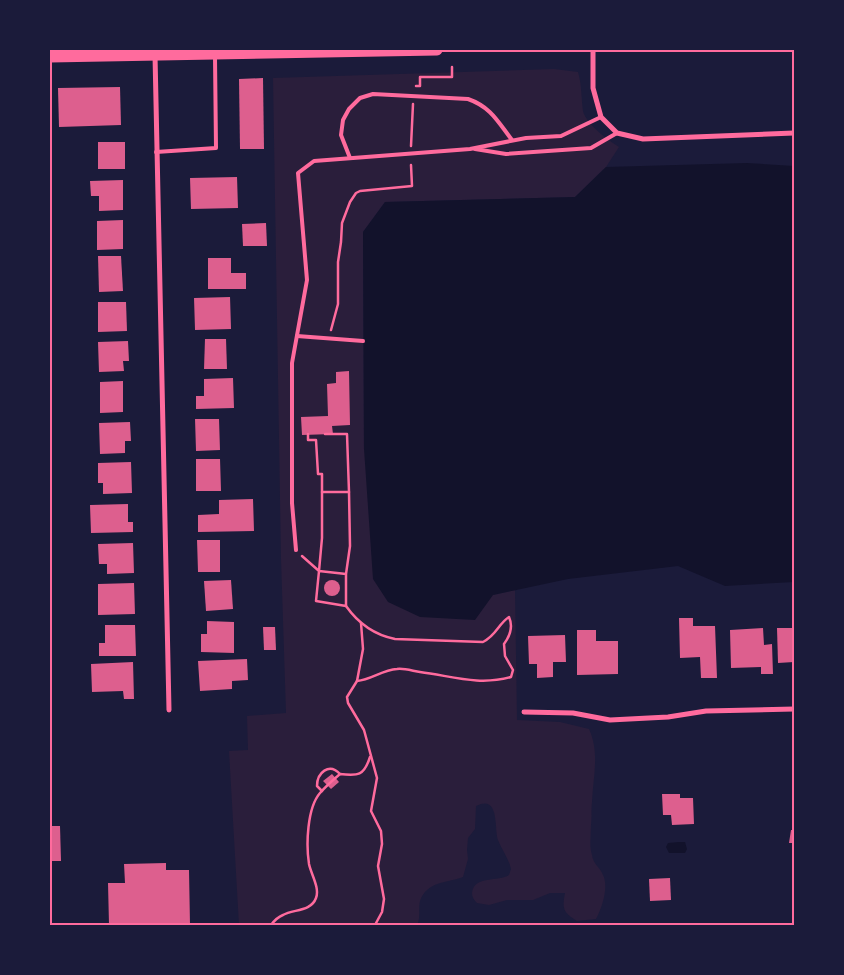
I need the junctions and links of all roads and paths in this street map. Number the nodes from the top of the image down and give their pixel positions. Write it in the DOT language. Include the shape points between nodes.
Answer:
graph roads {
  1 [pos="437,50"];
  2 [pos="593,50"];
  3 [pos="155,53"];
  4 [pos="215,54"];
  5 [pos="50,57"];
  6 [pos="452,67"];
  7 [pos="413,90"];
  8 [pos="413,100"];
  9 [pos="601,117"];
  10 [pos="617,133"];
  11 [pos="794,134"];
  12 [pos="512,140"];
  13 [pos="411,148"];
  14 [pos="470,149"];
  15 [pos="156,152"];
  16 [pos="350,158"];
  17 [pos="410,165"];
  18 [pos="297,336"];
  19 [pos="329,338"];
  20 [pos="364,341"];
  21 [pos="308,434"];
  22 [pos="326,434"];
  23 [pos="322,492"];
  24 [pos="349,492"];
  25 [pos="296,550"];
  26 [pos="319,571"];
  27 [pos="346,574"];
  28 [pos="346,606"];
  29 [pos="361,623"];
  30 [pos="357,681"];
  31 [pos="794,709"];
  32 [pos="169,710"];
  33 [pos="524,712"];
  34 [pos="371,756"];
  35 [pos="340,774"];
  36 [pos="322,791"];
  37 [pos="271,925"];
  38 [pos="375,925"];
  1 -- 4 [label="main road"];
  2 -- 9 [label="street" via="593,88"];
  3 -- 4 [label="main road"];
  3 -- 5 [label="main road"];
  3 -- 15 [label="street"];
  4 -- 15 [label="lane" via="216,148"];
  6 -- 7 [label="path" via="452,77 420,77 420,86 414,86"];
  8 -- 13 [label="path"];
  9 -- 10 [label="street"];
  9 -- 12 [label="lane" via="561,136"];
  10 -- 11 [label="street" via="643,139"];
  10 -- 14 [label="lane" via="591,148 506,154"];
  12 -- 14 [label="lane"];
  12 -- 16 [label="lane" via="491,112 482,104 468,99 373,94 360,98 343,120 341,134"];
  14 -- 16 [label="lane"];
  15 -- 32 [label="street"];
  16 -- 18 [label="lane" via="314,161 298,173 307,280"];
  17 -- 19 [label="path" via="412,186 360,191 350,202 342,223 338,304"];
  18 -- 19 [label="lane"];
  18 -- 25 [label="lane" via="292,363 292,502"];
  19 -- 20 [label="lane"];
  21 -- 23 [label="path" via="308,440 316,440"];
  22 -- 24 [label="path" via="347,434"];
  23 -- 24 [label="path"];
  23 -- 26 [label="path"];
  24 -- 27 [label="path" via="350,546"];
  25 -- 26 [label="path"];
  26 -- 27 [label="path"];
  26 -- 28 [label="path" via="316,601"];
  27 -- 28 [label="path"];
  28 -- 29 [label="path"];
  29 -- 30 [label="path" via="363,649"];
  29 -- 30 [label="path" via="386,638 482,642 492,637 509,617 512,622 509,638 504,644 505,656 513,670 511,677 487,682 398,668"];
  30 -- 34 [label="path" via="347,697 364,730"];
  31 -- 33 [label="street" via="706,711 610,720 573,712"];
  34 -- 35 [label="path" via="362,773"];
  34 -- 38 [label="path" via="377,778 371,811 381,831 378,866 384,899"];
  35 -- 36 [label="path"];
  35 -- 36 [label="path" via="332,769 321,772 317,786"];
  36 -- 37 [label="path" via="312,806 308,836 309,864 317,889 316,898 312,905 284,914"];
}
